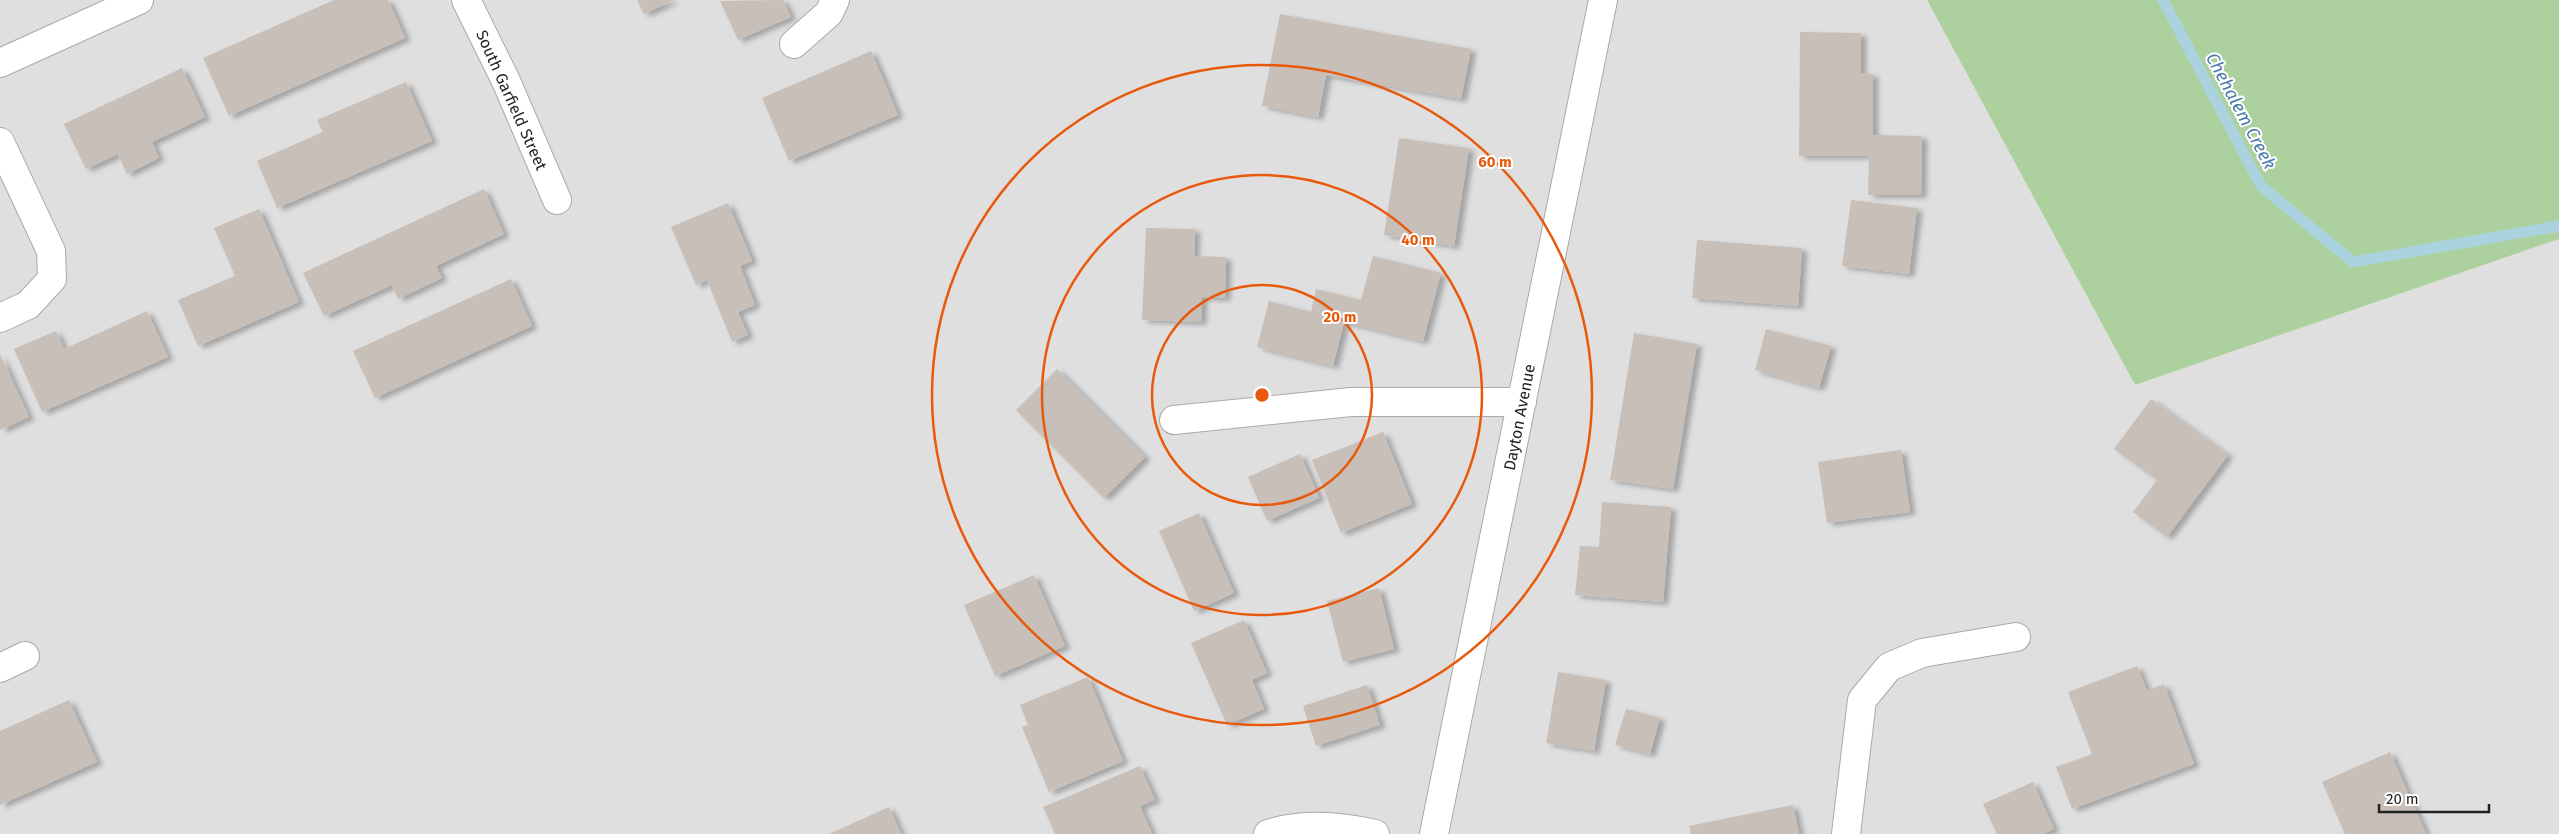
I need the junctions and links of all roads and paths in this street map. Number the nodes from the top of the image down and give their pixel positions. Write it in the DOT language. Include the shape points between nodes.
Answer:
graph roads {
  1 [pos="139,0"];
  2 [pos="466,0"];
  3 [pos="835,0"];
  4 [pos="1603,0"];
  5 [pos="794,44"];
  6 [pos="0,63"];
  7 [pos="0,142"];
  8 [pos="557,200"];
  9 [pos="0,318"];
  10 [pos="1522,402"];
  11 [pos="1174,420"];
  12 [pos="2016,637"];
  13 [pos="25,656"];
  14 [pos="0,668"];
  15 [pos="1268,834"];
  16 [pos="1375,834"];
  17 [pos="1434,834"];
  18 [pos="1846,834"];
  1 -- 6 [label="street"];
  2 -- 8 [label="street, South Garfield Street" via="506,81"];
  3 -- 5 [label="street" via="829,13"];
  4 -- 10 [label="street, Dayton Avenue"];
  7 -- 9 [label="street" via="51,251 52,279 28,305"];
  10 -- 11 [label="street" via="1351,402"];
  10 -- 17 [label="street, Dayton Avenue"];
  12 -- 18 [label="street" via="1922,653 1889,667 1862,700"];
  13 -- 14 [label="street"];
  15 -- 16 [label="street" via="1287,828 1345,827"];
}
